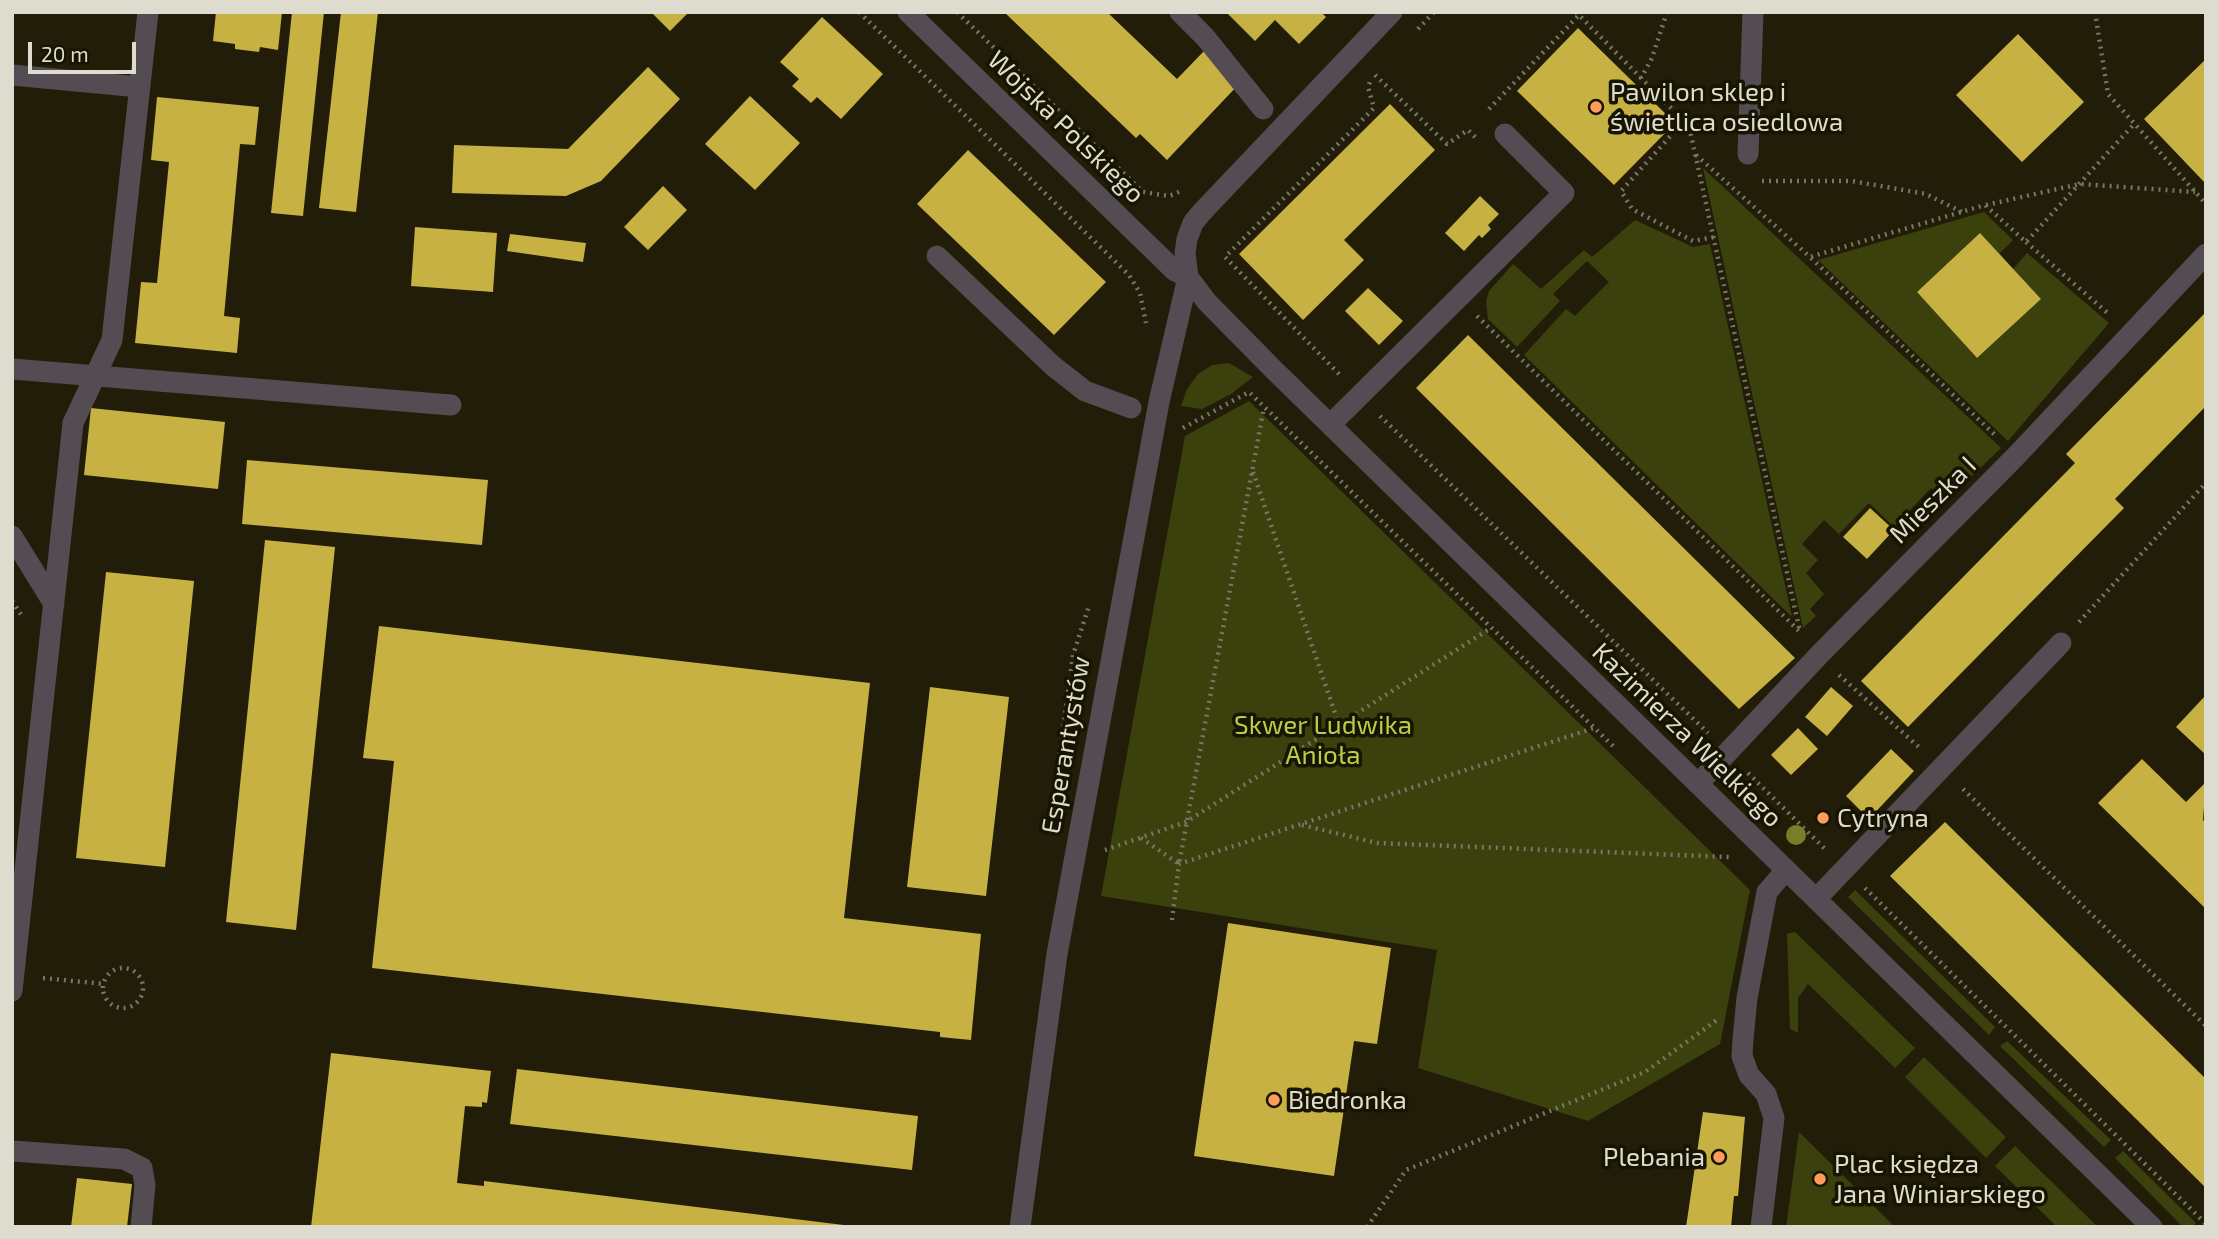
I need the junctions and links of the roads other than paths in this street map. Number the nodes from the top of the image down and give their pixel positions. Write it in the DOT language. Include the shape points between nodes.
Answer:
graph roads {
  1 [pos="148,12"];
  2 [pos="908,12"];
  3 [pos="1180,12"];
  4 [pos="1391,12"];
  5 [pos="1753,12"];
  6 [pos="12,75"];
  7 [pos="140,87"];
  8 [pos="1263,109"];
  9 [pos="1505,134"];
  10 [pos="1748,154"];
  11 [pos="2206,254"];
  12 [pos="937,256"];
  13 [pos="1188,277"];
  14 [pos="12,369"];
  15 [pos="94,378"];
  16 [pos="452,405"];
  17 [pos="1131,408"];
  18 [pos="1331,424"];
  19 [pos="16,547"];
  20 [pos="54,604"];
  21 [pos="2061,643"];
  22 [pos="1698,785"];
  23 [pos="1786,870"];
  24 [pos="1816,899"];
  25 [pos="15,926"];
  26 [pos="13,983"];
  27 [pos="12,1151"];
  28 [pos="141,1227"];
  29 [pos="1020,1227"];
  30 [pos="1761,1227"];
  31 [pos="2152,1227"];
  1 -- 7 [label="street"];
  2 -- 13 [label="street, Wojska Polskiego" via="1175,271"];
  3 -- 8 [label="street"];
  4 -- 13 [label="street, Esperantystów" via="1193,223 1185,254"];
  5 -- 10 [label="street"];
  6 -- 7 [label="street"];
  7 -- 15 [label="street" via="113,341"];
  9 -- 18 [label="street" via="1564,193"];
  11 -- 22 [label="street, Mieszka I"];
  12 -- 17 [label="street" via="1084,391"];
  13 -- 18 [label="street, Kazimierza Wielkiego" via="1215,310"];
  13 -- 29 [label="street, Esperantystów" via="1160,402 1057,954"];
  14 -- 15 [label="street"];
  15 -- 16 [label="street"];
  15 -- 20 [label="street" via="73,423"];
  18 -- 22 [label="street, Kazimierza Wielkiego"];
  19 -- 20 [label="street"];
  20 -- 25 [label="street"];
  21 -- 24 [label="street"];
  22 -- 23 [label="street, Kazimierza Wielkiego"];
  23 -- 24 [label="street, Kazimierza Wielkiego"];
  23 -- 30 [label="street" via="1767,892 1747,998 1742,1056 1749,1075 1766,1094 1774,1118"];
  24 -- 31 [label="street, Kazimierza Wielkiego"];
  25 -- 26 [label="street"];
  27 -- 28 [label="street" via="124,1159 142,1168"];
}
